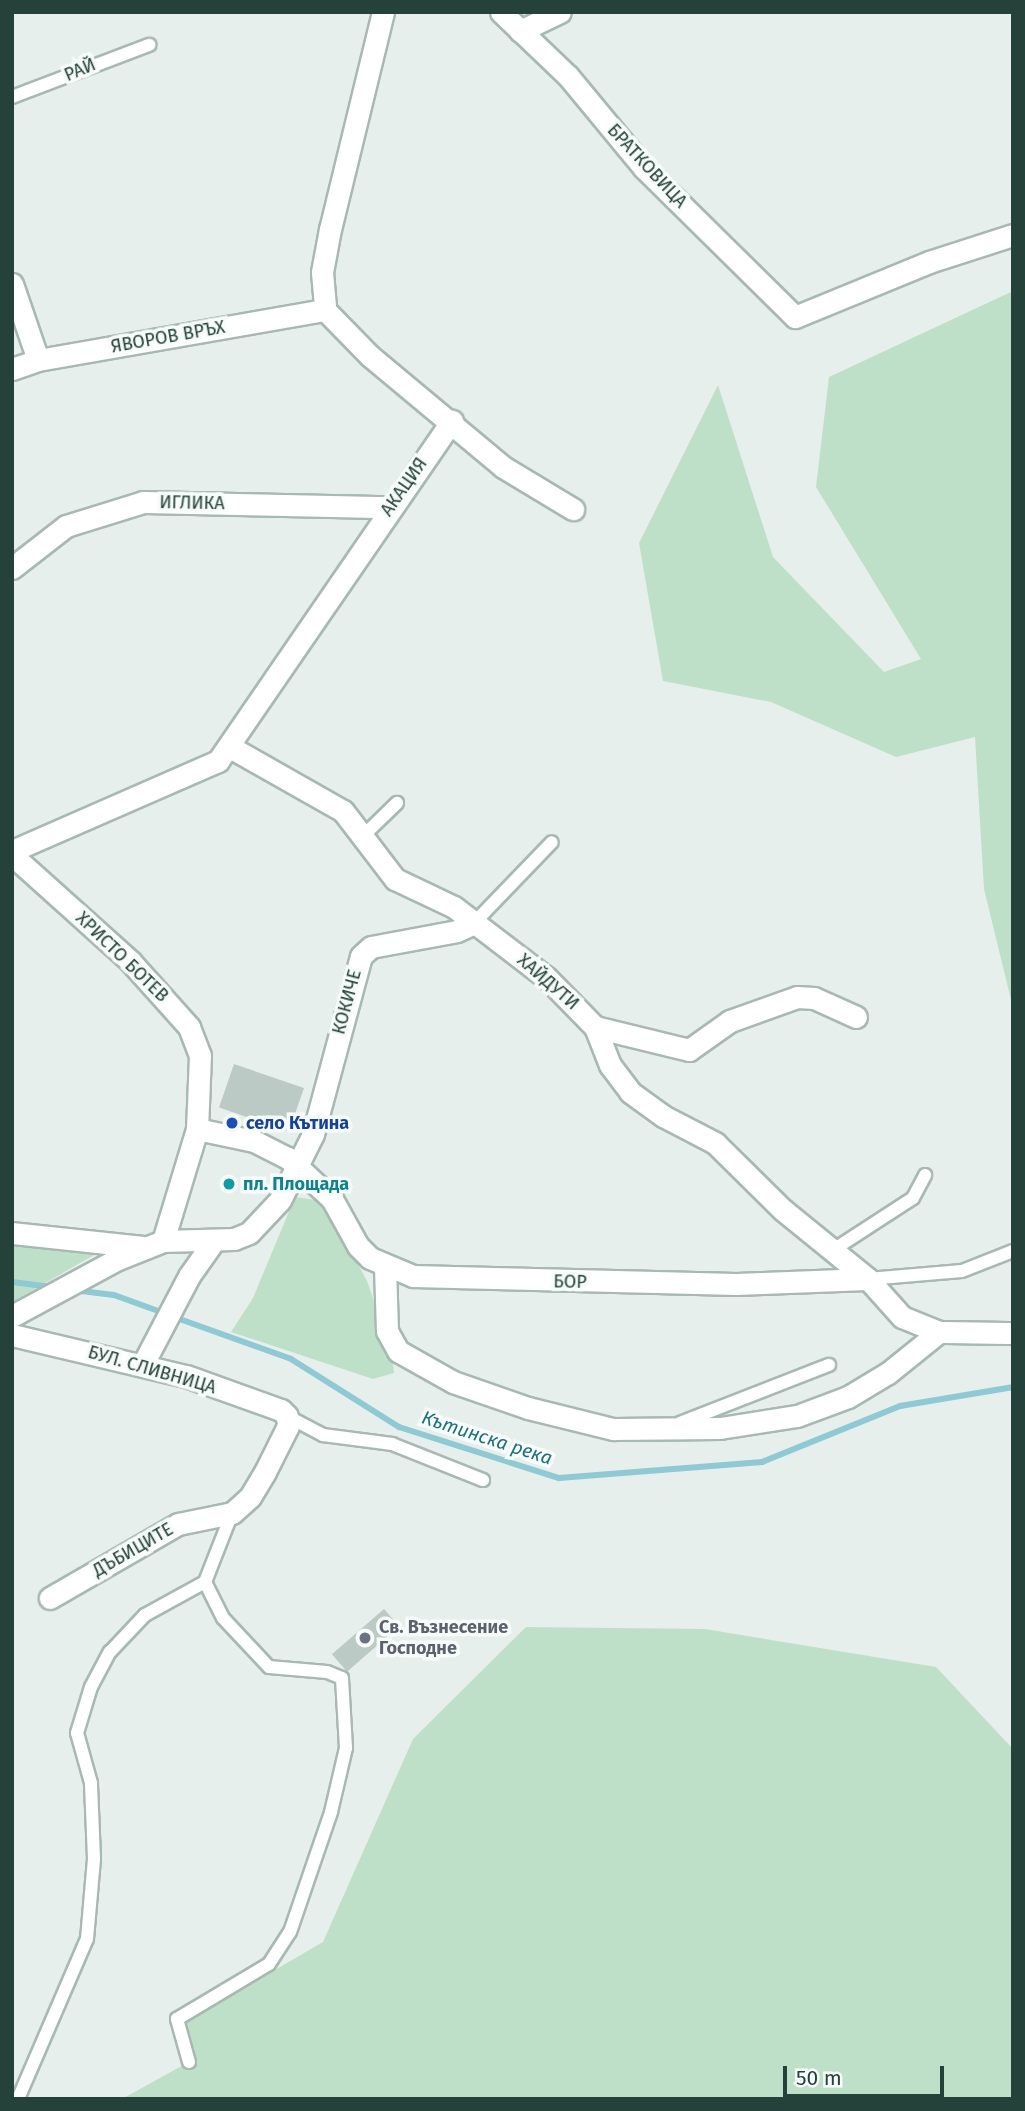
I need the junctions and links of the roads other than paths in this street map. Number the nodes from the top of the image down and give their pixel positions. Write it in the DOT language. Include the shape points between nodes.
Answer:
graph roads {
  1 [pos="383,12"];
  2 [pos="501,12"];
  3 [pos="560,12"];
  4 [pos="520,31"];
  5 [pos="149,45"];
  6 [pos="12,97"];
  7 [pos="1013,235"];
  8 [pos="12,284"];
  9 [pos="324,310"];
  10 [pos="38,360"];
  11 [pos="12,369"];
  12 [pos="452,421"];
  13 [pos="390,507"];
  14 [pos="573,509"];
  15 [pos="12,568"];
  16 [pos="230,747"];
  17 [pos="397,803"];
  18 [pos="362,837"];
  19 [pos="552,842"];
  20 [pos="12,853"];
  21 [pos="474,923"];
  22 [pos="856,1017"];
  23 [pos="595,1027"];
  24 [pos="197,1129"];
  25 [pos="298,1170"];
  26 [pos="925,1175"];
  27 [pos="12,1233"];
  28 [pos="213,1242"];
  29 [pos="153,1244"];
  30 [pos="833,1250"];
  31 [pos="1013,1251"];
  32 [pos="385,1267"];
  33 [pos="868,1279"];
  34 [pos="18,1314"];
  35 [pos="939,1332"];
  36 [pos="1013,1333"];
  37 [pos="12,1335"];
  38 [pos="144,1364"];
  39 [pos="829,1366"];
  40 [pos="288,1416"];
  41 [pos="657,1432"];
  42 [pos="483,1480"];
  43 [pos="232,1513"];
  44 [pos="205,1582"];
  45 [pos="50,1598"];
  46 [pos="189,2062"];
  47 [pos="18,2099"];
  1 -- 9 [label="street" via="330,229 322,272"];
  2 -- 4 [label="street, БРАТКОВИЦА"];
  3 -- 4 [label="street"];
  4 -- 7 [label="street, БРАТКОВИЦА" via="568,76 645,168 795,317 929,262"];
  5 -- 6 [label="lane, РАЙ"];
  8 -- 10 [label="street"];
  9 -- 10 [label="street, ЯВОРОВ ВРЪХ"];
  9 -- 12 [label="street" via="370,356"];
  10 -- 11 [label="street, ЯВОРОВ ВРЪХ"];
  12 -- 13 [label="street, АКАЦИЯ"];
  12 -- 14 [label="street" via="503,467"];
  13 -- 15 [label="street, ИГЛИКА" via="143,502 66,526"];
  13 -- 16 [label="street, АКАЦИЯ"];
  16 -- 18 [label="street, ХАЙДУТИ" via="343,811 356,822"];
  16 -- 20 [label="street, АКАЦИЯ" via="218,761"];
  17 -- 18 [label="lane"];
  18 -- 21 [label="street, ХАЙДУТИ" via="396,879 454,907"];
  19 -- 21 [label="lane, КОКИЧЕ"];
  20 -- 24 [label="street, ХРИСТО БОТЕВ" via="130,961 189,1027 200,1055"];
  21 -- 23 [label="street, ХАЙДУТИ" via="547,978"];
  21 -- 25 [label="street, КОКИЧЕ" via="457,931 371,947 360,956 313,1134"];
  22 -- 23 [label="street" via="814,998 797,997 730,1021 689,1050"];
  23 -- 30 [label="street, ХАЙДУТИ" via="610,1065 630,1092 715,1143"];
  24 -- 25 [label="street" via="254,1141 288,1158"];
  24 -- 29 [label="street, ХРИСТО БОТЕВ"];
  25 -- 28 [label="street, КОКИЧЕ" via="280,1200 249,1233"];
  25 -- 32 [label="street, БОР" via="317,1182 358,1246"];
  26 -- 30 [label="lane" via="913,1198"];
  27 -- 29 [label="street"];
  28 -- 29 [label="street, КОКИЧЕ"];
  28 -- 38 [label="street"];
  29 -- 34 [label="street"];
  30 -- 33 [label="street, ХАЙДУТИ"];
  31 -- 33 [label="lane" via="962,1271"];
  32 -- 33 [label="street, БОР" via="442,1280 736,1284"];
  32 -- 41 [label="street" via="387,1331 398,1351 424,1369 528,1408 614,1429"];
  33 -- 35 [label="street, ХАЙДУТИ" via="902,1317"];
  35 -- 36 [label="street"];
  35 -- 41 [label="street" via="888,1373 848,1396 797,1416"];
  37 -- 38 [label="street, БУЛ. СЛИВНИЦА"];
  38 -- 40 [label="street, БУЛ. СЛИВНИЦА"];
  39 -- 41 [label="lane"];
  40 -- 42 [label="lane" via="323,1435 392,1444"];
  40 -- 43 [label="street" via="288,1426 265,1472 250,1497"];
  43 -- 44 [label="lane"];
  43 -- 45 [label="street, ДЪБИЦИТЕ" via="178,1524"];
  44 -- 46 [label="lane" via="223,1618 269,1667 327,1672 342,1678 346,1748 319,1851 290,1932 269,1965 177,2019"];
  44 -- 47 [label="lane" via="145,1615 110,1652 91,1687 77,1733 92,1783 94,1859 87,1939"];
}
